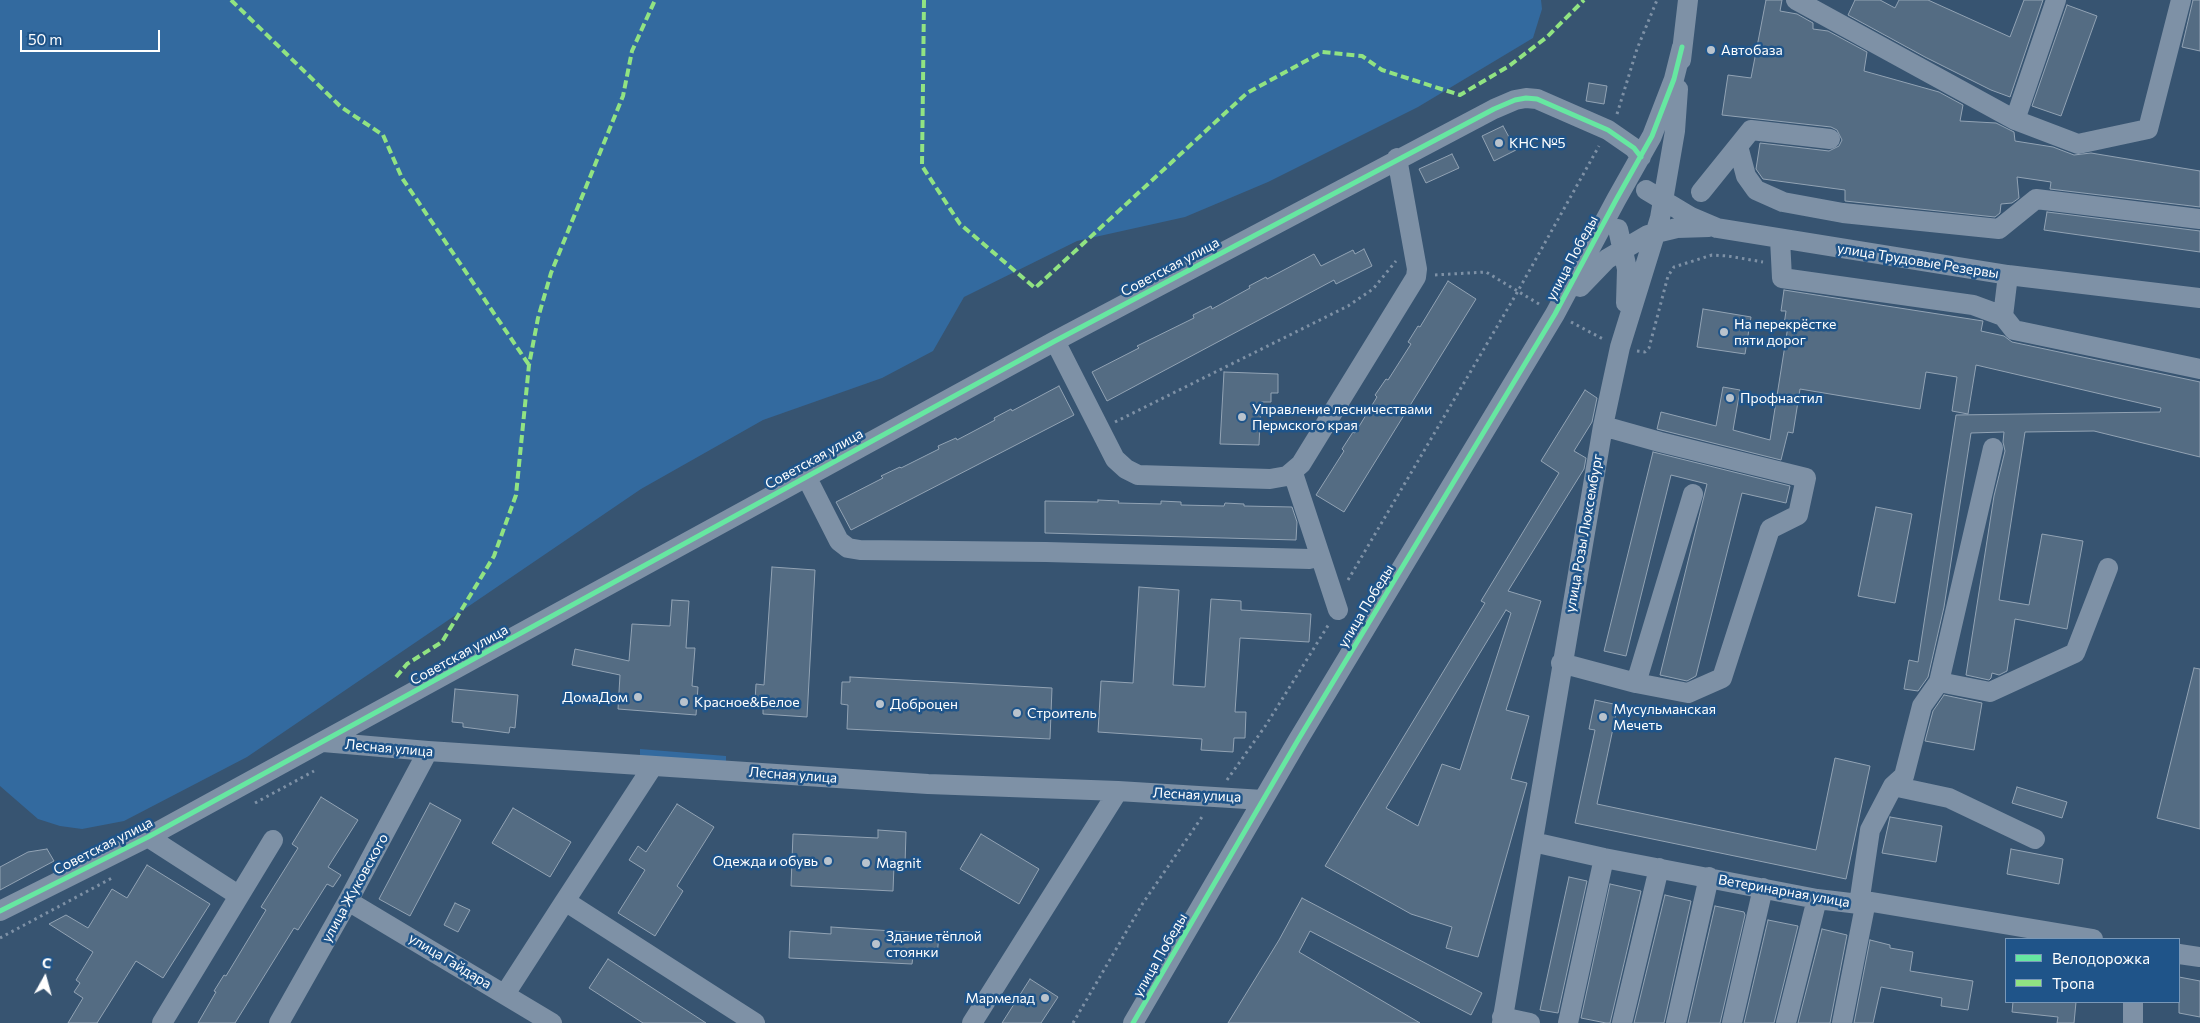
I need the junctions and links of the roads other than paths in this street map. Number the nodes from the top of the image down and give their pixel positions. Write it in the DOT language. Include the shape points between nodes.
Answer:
graph roads {
  1 [pos="1688,0"];
  2 [pos="1796,0"];
  3 [pos="2056,0"];
  4 [pos="2181,0"];
  5 [pos="1682,47"];
  6 [pos="1664,109"];
  7 [pos="2016,120"];
  8 [pos="1608,130"];
  9 [pos="1830,139"];
  10 [pos="1738,146"];
  11 [pos="1641,157"];
  12 [pos="1397,158"];
  13 [pos="1701,192"];
  14 [pos="1616,200"];
  15 [pos="2200,219"];
  16 [pos="1657,222"];
  17 [pos="1717,228"];
  18 [pos="1621,238"];
  19 [pos="1780,239"];
  20 [pos="2008,275"];
  21 [pos="2200,298"];
  22 [pos="1555,314"];
  23 [pos="2003,316"];
  24 [pos="1055,341"];
  25 [pos="1620,348"];
  26 [pos="2200,369"];
  27 [pos="1603,426"];
  28 [pos="1993,448"];
  29 [pos="1293,473"];
  30 [pos="806,476"];
  31 [pos="1693,494"];
  32 [pos="1310,559"];
  33 [pos="2108,568"];
  34 [pos="1338,610"];
  35 [pos="1561,663"];
  36 [pos="1939,682"];
  37 [pos="1636,683"];
  38 [pos="323,742"];
  39 [pos="428,751"];
  40 [pos="653,766"];
  41 [pos="1893,786"];
  42 [pos="1118,791"];
  43 [pos="1263,800"];
  44 [pos="148,837"];
  45 [pos="2035,839"];
  46 [pos="273,840"];
  47 [pos="1533,842"];
  48 [pos="1604,858"];
  49 [pos="1659,868"];
  50 [pos="1709,877"];
  51 [pos="1763,888"];
  52 [pos="238,895"];
  53 [pos="1817,899"];
  54 [pos="348,901"];
  55 [pos="565,902"];
  56 [pos="1862,903"];
  57 [pos="0,911"];
  58 [pos="2087,938"];
  59 [pos="2180,954"];
  60 [pos="2200,957"];
  61 [pos="505,994"];
  62 [pos="2133,1003"];
  63 [pos="1502,1020"];
  64 [pos="162,1023"];
  65 [pos="279,1023"];
  66 [pos="552,1023"];
  67 [pos="755,1023"];
  68 [pos="972,1023"];
  69 [pos="1133,1023"];
  70 [pos="1530,1023"];
  71 [pos="1568,1023"];
  72 [pos="1622,1023"];
  73 [pos="1676,1023"];
  74 [pos="1732,1023"];
  75 [pos="1786,1023"];
  76 [pos="1842,1023"];
  77 [pos="2133,1023"];
  1 -- 5 [label="street, улица Розы Люксембург"];
  2 -- 7 [label="street"];
  3 -- 7 [label="street"];
  4 -- 7 [label="street" via="2148,129 2078,144"];
  5 -- 6 [label="street, улица Розы Люксембург"];
  5 -- 16 [label="street, улица Розы Люксембург" via="1675,131"];
  6 -- 8 [label="street" via="1654,124 1640,132"];
  6 -- 11 [label="street, улица Розы Люксембург"];
  8 -- 11 [label="street, Советская улица" via="1629,143"];
  8 -- 12 [label="street, Советская улица" via="1549,103 1526,98 1494,109"];
  9 -- 10 [label="street" via="1751,130"];
  10 -- 13 [label="street"];
  10 -- 15 [label="street" via="1746,176 1756,190 1783,202 1843,213 1999,229 2036,199"];
  11 -- 14 [label="street, улица Розы Люксембург"];
  12 -- 24 [label="street, Советская улица"];
  12 -- 29 [label="street" via="1417,269 1414,282"];
  14 -- 16 [label="street" via="1635,188 1646,190 1660,207"];
  14 -- 18 [label="street" via="1613,214"];
  14 -- 22 [label="street, улица Победы"];
  16 -- 17 [label="street" via="1677,228"];
  16 -- 17 [label="street, улица Трудовые Резервы" via="1691,217"];
  16 -- 18 [label="street" via="1637,237 1627,235"];
  16 -- 25 [label="street, улица Розы Люксембург"];
  17 -- 19 [label="street, улица Трудовые Резервы"];
  18 -- 22 [label="street, улица Победы"];
  18 -- 25 [label="street" via="1627,281"];
  19 -- 20 [label="street, улица Трудовые Резервы"];
  19 -- 23 [label="street" via="1782,278 1973,305"];
  20 -- 21 [label="street, улица Трудовые Резервы"];
  20 -- 23 [label="street"];
  22 -- 43 [label="street, улица Победы"];
  23 -- 26 [label="street" via="2014,330"];
  24 -- 29 [label="street" via="1116,459 1126,469 1138,475 1270,480"];
  24 -- 30 [label="street, Советская улица"];
  25 -- 27 [label="street, улица Розы Люксембург"];
  27 -- 35 [label="street, улица Розы Люксембург"];
  27 -- 37 [label="street" via="1806,478 1798,515 1770,529 1722,678 1688,693"];
  28 -- 36 [label="street"];
  29 -- 34 [label="street"];
  30 -- 32 [label="street" via="839,541 848,548 860,550"];
  30 -- 38 [label="street, Советская улица"];
  31 -- 37 [label="street"];
  33 -- 36 [label="street" via="2075,653 1990,692"];
  35 -- 37 [label="street"];
  35 -- 47 [label="street, улица Розы Люксембург"];
  36 -- 41 [label="street" via="1922,706 1904,776"];
  38 -- 39 [label="street, Лесная улица"];
  38 -- 44 [label="street, Советская улица"];
  39 -- 40 [label="street, Лесная улица"];
  39 -- 54 [label="street, улица Жуковского"];
  40 -- 42 [label="street, Лесная улица" via="928,784"];
  40 -- 55 [label="street"];
  41 -- 45 [label="street" via="1949,798"];
  41 -- 56 [label="street" via="1870,830"];
  42 -- 43 [label="street, Лесная улица"];
  42 -- 68 [label="street"];
  43 -- 69 [label="street, улица Победы"];
  44 -- 52 [label="street"];
  44 -- 57 [label="street, Советская улица"];
  46 -- 52 [label="street"];
  47 -- 48 [label="street, Ветеринарная улица"];
  47 -- 63 [label="street, улица Розы Люксембург"];
  48 -- 49 [label="street, Ветеринарная улица"];
  48 -- 71 [label="street"];
  49 -- 50 [label="street, Ветеринарная улица"];
  49 -- 72 [label="street"];
  50 -- 51 [label="street, Ветеринарная улица"];
  50 -- 73 [label="street"];
  51 -- 53 [label="street, Ветеринарная улица"];
  51 -- 74 [label="street"];
  52 -- 64 [label="street"];
  53 -- 56 [label="street, Ветеринарная улица"];
  53 -- 75 [label="street"];
  54 -- 61 [label="street, улица Гайдара"];
  54 -- 65 [label="street, улица Жуковского"];
  55 -- 61 [label="street"];
  55 -- 67 [label="street"];
  56 -- 58 [label="street, Ветеринарная улица"];
  56 -- 76 [label="street"];
  59 -- 60 [label="street"];
  61 -- 66 [label="street, улица Гайдара"];
  62 -- 77 [label="street"];
  63 -- 70 [label="street"];
}
